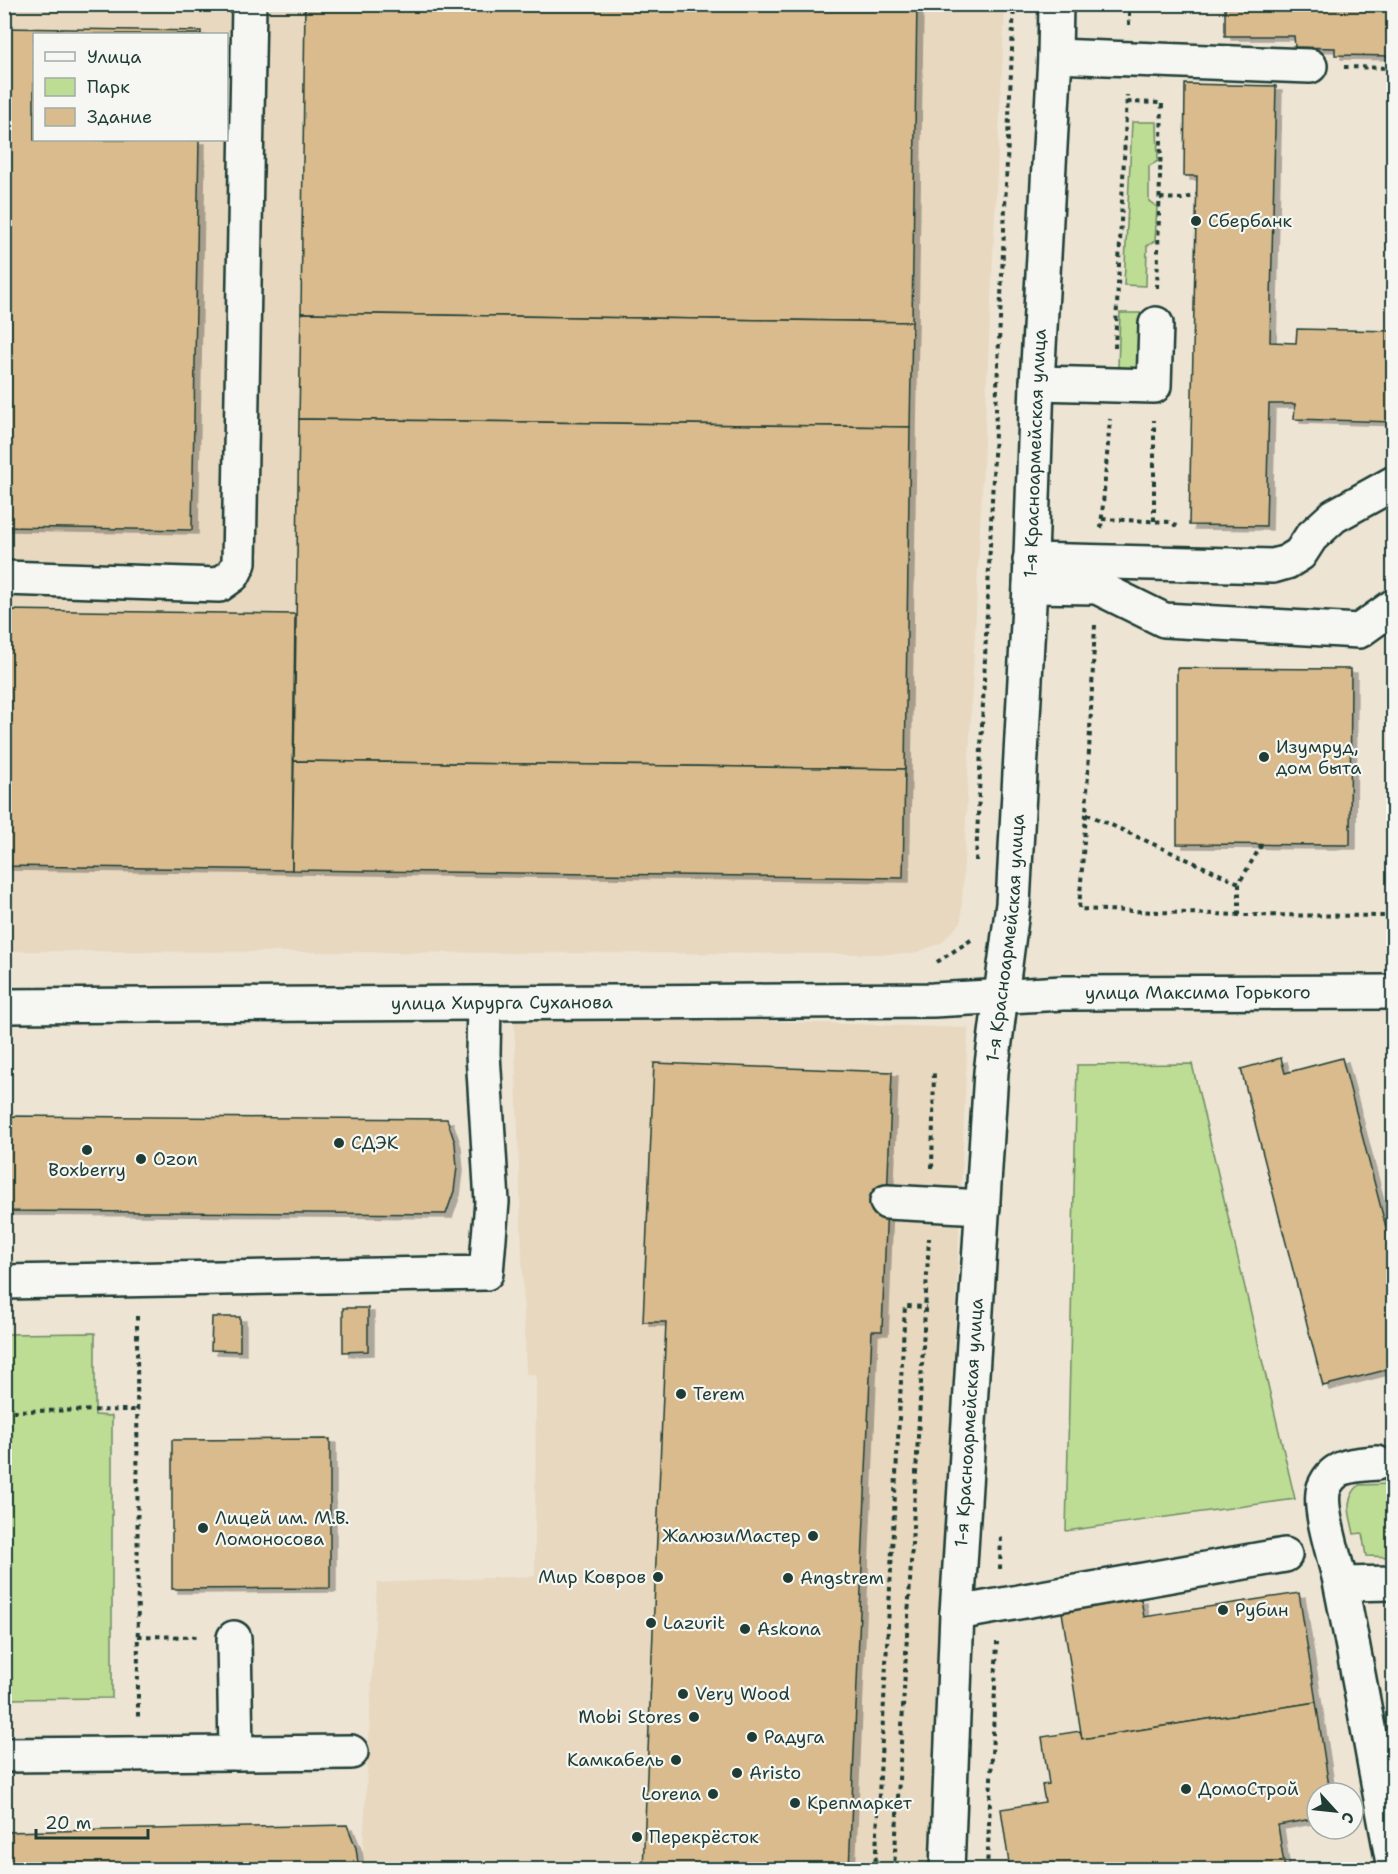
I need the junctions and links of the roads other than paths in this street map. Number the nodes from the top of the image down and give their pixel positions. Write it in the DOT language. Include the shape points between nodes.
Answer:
graph roads {
  1 [pos="249,4"];
  2 [pos="1056,4"];
  3 [pos="1055,56"];
  4 [pos="1310,66"];
  5 [pos="1156,324"];
  6 [pos="1037,383"];
  7 [pos="1394,483"];
  8 [pos="1030,573"];
  9 [pos="1098,575"];
  10 [pos="4,578"];
  11 [pos="1394,606"];
  12 [pos="1394,992"];
  13 [pos="1001,996"];
  14 [pos="483,1003"];
  15 [pos="4,1006"];
  16 [pos="887,1202"];
  17 [pos="983,1207"];
  18 [pos="4,1282"];
  19 [pos="1377,1463"];
  20 [pos="1285,1555"];
  21 [pos="1394,1583"];
  22 [pos="1341,1584"];
  23 [pos="957,1613"];
  24 [pos="234,1638"];
  25 [pos="351,1752"];
  26 [pos="236,1753"];
  27 [pos="4,1755"];
  28 [pos="1394,1868"];
  29 [pos="947,1869"];
  1 -- 10 [label="street" via="239,563 233,575 219,585"];
  2 -- 3 [label="street, 1-я Красноармейская улица"];
  3 -- 4 [label="street"];
  3 -- 6 [label="street, 1-я Красноармейская улица"];
  5 -- 6 [label="street" via="1154,386"];
  6 -- 8 [label="street, 1-я Красноармейская улица"];
  7 -- 9 [label="street" via="1334,516 1311,537 1300,554 1280,564"];
  8 -- 9 [label="street"];
  8 -- 13 [label="street, 1-я Красноармейская улица" via="1012,904"];
  9 -- 11 [label="street" via="1164,620 1359,631"];
  12 -- 13 [label="street, улица Максима Горького"];
  13 -- 14 [label="street, улица Хирурга Суханова" via="933,1000"];
  13 -- 17 [label="street, 1-я Красноармейская улица"];
  14 -- 15 [label="street, улица Хирурга Суханова"];
  14 -- 18 [label="street" via="492,1202 486,1273"];
  16 -- 17 [label="street"];
  17 -- 23 [label="street, 1-я Красноармейская улица"];
  19 -- 22 [label="street" via="1347,1465 1333,1473 1324,1489 1322,1504"];
  20 -- 23 [label="street"];
  21 -- 22 [label="street"];
  22 -- 28 [label="street"];
  23 -- 29 [label="street, 1-я Красноармейская улица"];
  24 -- 26 [label="street"];
  25 -- 26 [label="street"];
  26 -- 27 [label="street"];
}
